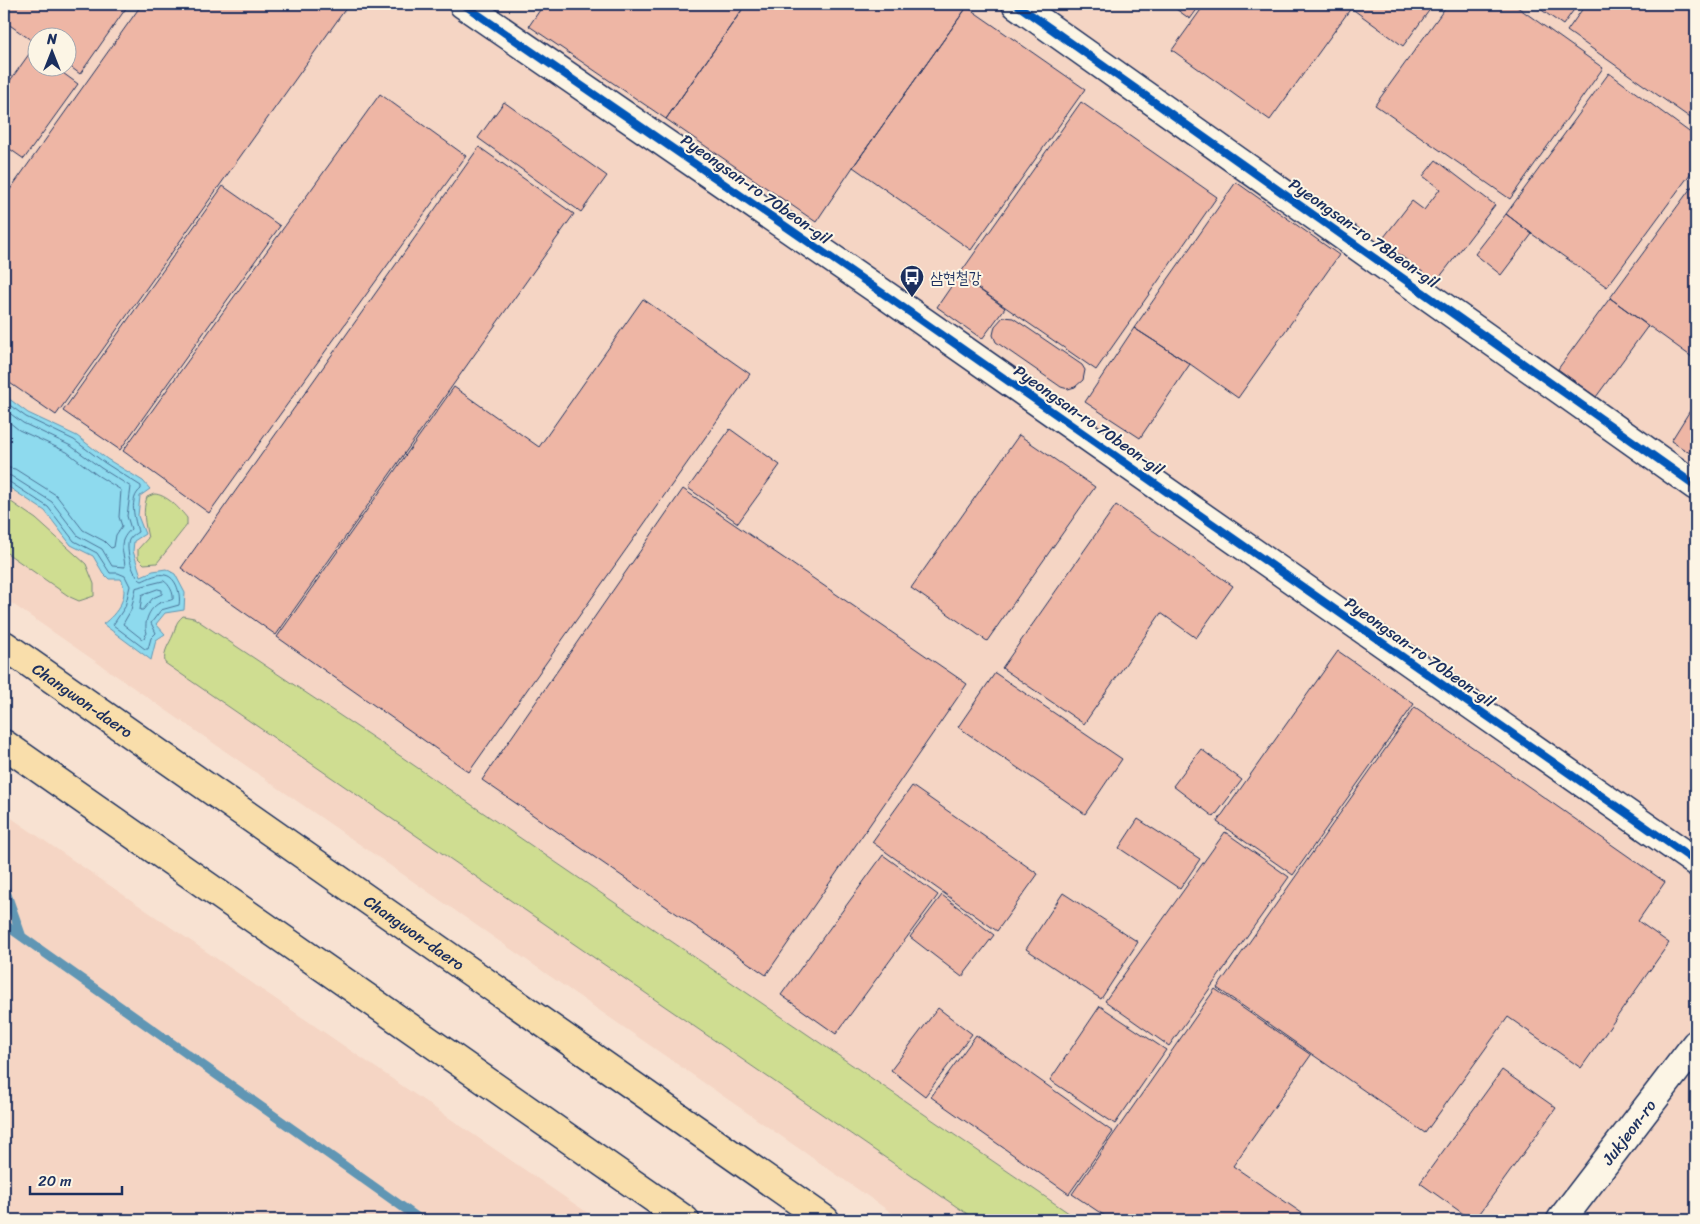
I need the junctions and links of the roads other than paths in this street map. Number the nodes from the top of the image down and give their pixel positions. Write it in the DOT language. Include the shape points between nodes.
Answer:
graph roads {
  1 [pos="463,4"];
  2 [pos="1016,4"];
  3 [pos="1696,486"];
  4 [pos="4,646"];
  5 [pos="4,744"];
  6 [pos="1696,862"];
  7 [pos="1696,1044"];
  8 [pos="1571,1217"];
  9 [pos="685,1220"];
  10 [pos="825,1220"];
  1 -- 6 [label="street, Pyeongsan-ro 70beon-gil"];
  2 -- 3 [label="street, Pyeongsan-ro 78beon-gil"];
  4 -- 10 [label="main road, Changwon-daero"];
  5 -- 9 [label="main road"];
  7 -- 8 [label="street, Jukjeon-ro"];
}
